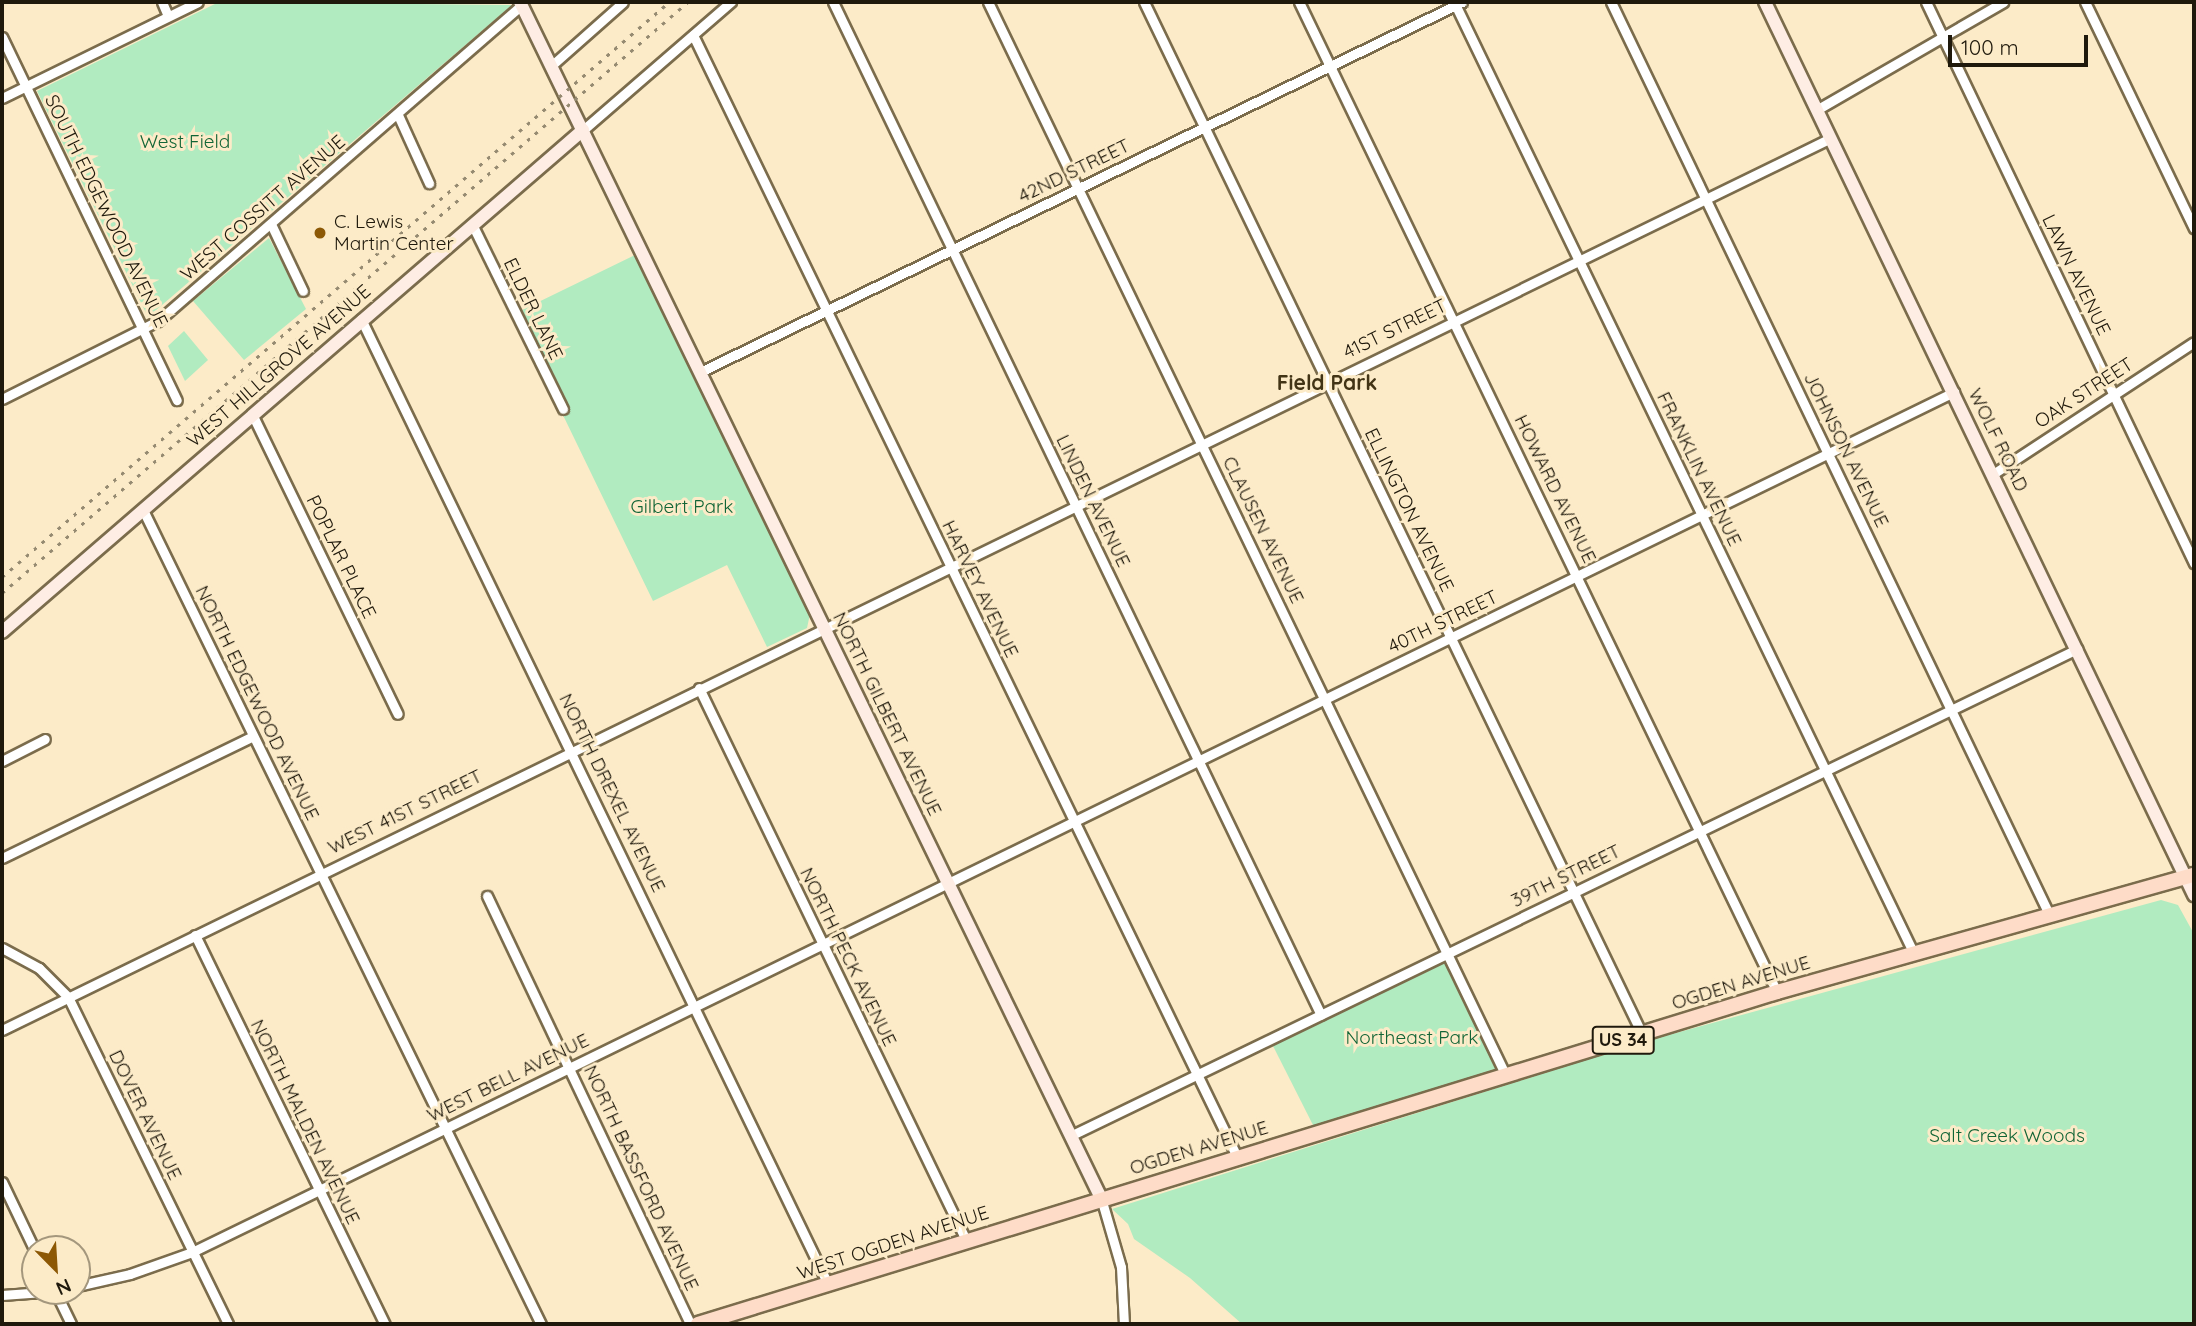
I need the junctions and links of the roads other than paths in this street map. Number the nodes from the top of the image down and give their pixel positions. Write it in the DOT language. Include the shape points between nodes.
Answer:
graph roads {
  1 [pos="162,2"];
  2 [pos="198,2"];
  3 [pos="623,2"];
  4 [pos="732,2"];
  5 [pos="833,2"];
  6 [pos="988,2"];
  7 [pos="1144,2"];
  8 [pos="1299,2"];
  9 [pos="1611,2"];
  10 [pos="1765,2"];
  11 [pos="1926,2"];
  12 [pos="2003,2"];
  13 [pos="2085,2"];
  14 [pos="1457,3"];
  15 [pos="521,4"];
  16 [pos="168,16"];
  17 [pos="693,35"];
  18 [pos="2,37"];
  19 [pos="1943,37"];
  20 [pos="1330,65"];
  21 [pos="551,66"];
  22 [pos="26,86"];
  23 [pos="2,98"];
  24 [pos="1818,109"];
  25 [pos="398,115"];
  26 [pos="1204,128"];
  27 [pos="583,130"];
  28 [pos="1831,138"];
  29 [pos="429,183"];
  30 [pos="1078,188"];
  31 [pos="1706,199"];
  32 [pos="271,224"];
  33 [pos="472,224"];
  34 [pos="2194,228"];
  35 [pos="953,250"];
  36 [pos="1579,258"];
  37 [pos="303,291"];
  38 [pos="826,310"];
  39 [pos="361,319"];
  40 [pos="1453,320"];
  41 [pos="144,331"];
  42 [pos="2194,342"];
  43 [pos="700,372"];
  44 [pos="1327,381"];
  45 [pos="1954,392"];
  46 [pos="2114,395"];
  47 [pos="3,397"];
  48 [pos="177,400"];
  49 [pos="562,409"];
  50 [pos="253,416"];
  51 [pos="1202,443"];
  52 [pos="1828,453"];
  53 [pos="1993,474"];
  54 [pos="1076,504"];
  55 [pos="144,512"];
  56 [pos="1702,516"];
  57 [pos="2194,563"];
  58 [pos="950,565"];
  59 [pos="1577,576"];
  60 [pos="824,627"];
  61 [pos="2,632"];
  62 [pos="1451,637"];
  63 [pos="2077,649"];
  64 [pos="699,688"];
  65 [pos="1326,698"];
  66 [pos="1951,709"];
  67 [pos="398,714"];
  68 [pos="253,736"];
  69 [pos="45,739"];
  70 [pos="572,750"];
  71 [pos="1199,760"];
  72 [pos="2,761"];
  73 [pos="1825,770"];
  74 [pos="1072,822"];
  75 [pos="1699,830"];
  76 [pos="2,857"];
  77 [pos="321,873"];
  78 [pos="2189,876"];
  79 [pos="947,881"];
  80 [pos="1574,892"];
  81 [pos="2194,895"];
  82 [pos="487,897"];
  83 [pos="2049,914"];
  84 [pos="195,935"];
  85 [pos="822,944"];
  86 [pos="2,948"];
  87 [pos="1913,952"];
  88 [pos="1448,953"];
  89 [pos="1777,992"];
  90 [pos="68,997"];
  91 [pos="696,1006"];
  92 [pos="1321,1015"];
  93 [pos="2,1030"];
  94 [pos="1642,1034"];
  95 [pos="570,1068"];
  96 [pos="1506,1074"];
  97 [pos="1196,1075"];
  98 [pos="444,1129"];
  99 [pos="1070,1136"];
  100 [pos="1237,1157"];
  101 [pos="2,1182"];
  102 [pos="319,1191"];
  103 [pos="1101,1198"];
  104 [pos="27,1235"];
  105 [pos="966,1240"];
  106 [pos="192,1252"];
  107 [pos="91,1283"];
  108 [pos="828,1284"];
  109 [pos="21,1294"];
  110 [pos="2,1295"];
  111 [pos="62,1305"];
  112 [pos="71,1324"];
  113 [pos="228,1324"];
  114 [pos="385,1324"];
  115 [pos="541,1324"];
  116 [pos="690,1324"];
  117 [pos="698,1324"];
  118 [pos="1124,1324"];
  1 -- 16 [label="street"];
  2 -- 16 [label="street"];
  3 -- 21 [label="street"];
  4 -- 17 [label="street"];
  5 -- 35 [label="street, LINDEN AVENUE"];
  6 -- 30 [label="street, CLAUSEN AVENUE"];
  7 -- 26 [label="street, ELLINGTON AVENUE"];
  8 -- 20 [label="street, HOWARD AVENUE"];
  9 -- 31 [label="street, JOHNSON AVENUE"];
  10 -- 24 [label="street, WOLF ROAD"];
  11 -- 19 [label="street, LAWN AVENUE"];
  12 -- 19 [label="street"];
  13 -- 34 [label="street"];
  14 -- 20 [label="street, 42ND STREET"];
  14 -- 36 [label="street, FRANKLIN AVENUE"];
  15 -- 21 [label="street, NORTH GILBERT AVENUE"];
  15 -- 25 [label="street, WEST COSSITT AVENUE"];
  16 -- 22 [label="street"];
  17 -- 27 [label="street"];
  17 -- 38 [label="street, HARVEY AVENUE"];
  18 -- 22 [label="street, SOUTH EDGEWOOD AVENUE"];
  19 -- 24 [label="street"];
  19 -- 46 [label="street, LAWN AVENUE"];
  20 -- 26 [label="street, 42ND STREET"];
  20 -- 40 [label="street, HOWARD AVENUE"];
  21 -- 27 [label="street, NORTH GILBERT AVENUE"];
  22 -- 23 [label="street"];
  22 -- 41 [label="street, SOUTH EDGEWOOD AVENUE"];
  24 -- 28 [label="street, WOLF ROAD"];
  25 -- 29 [label="street"];
  25 -- 32 [label="street, WEST COSSITT AVENUE"];
  26 -- 30 [label="street, 42ND STREET"];
  26 -- 44 [label="street, ELLINGTON AVENUE"];
  27 -- 33 [label="street, WEST HILLGROVE AVENUE"];
  27 -- 43 [label="street, NORTH GILBERT AVENUE"];
  28 -- 31 [label="street, 41ST STREET"];
  28 -- 45 [label="street, WOLF ROAD"];
  30 -- 35 [label="street, 42ND STREET"];
  30 -- 51 [label="street, CLAUSEN AVENUE"];
  31 -- 36 [label="street, 41ST STREET"];
  31 -- 52 [label="street, JOHNSON AVENUE"];
  32 -- 37 [label="street"];
  32 -- 41 [label="street, WEST COSSITT AVENUE"];
  33 -- 39 [label="street, WEST HILLGROVE AVENUE"];
  33 -- 49 [label="street, ELDER LANE"];
  35 -- 38 [label="street, 42ND STREET"];
  35 -- 54 [label="street, LINDEN AVENUE"];
  36 -- 40 [label="street, 41ST STREET"];
  36 -- 56 [label="street, FRANKLIN AVENUE"];
  38 -- 43 [label="street, 42ND STREET"];
  38 -- 58 [label="street, HARVEY AVENUE"];
  39 -- 50 [label="street, WEST HILLGROVE AVENUE"];
  39 -- 70 [label="street, NORTH DREXEL AVENUE"];
  40 -- 44 [label="street, 41ST STREET"];
  40 -- 59 [label="street, HOWARD AVENUE"];
  41 -- 47 [label="street, WEST COSSITT AVENUE"];
  41 -- 48 [label="street, SOUTH EDGEWOOD AVENUE"];
  42 -- 46 [label="street, OAK STREET"];
  43 -- 60 [label="street, NORTH GILBERT AVENUE"];
  44 -- 51 [label="street, 41ST STREET"];
  44 -- 62 [label="street, ELLINGTON AVENUE"];
  45 -- 52 [label="street, 40TH STREET"];
  45 -- 53 [label="street, WOLF ROAD"];
  46 -- 53 [label="street, OAK STREET"];
  46 -- 57 [label="street, LAWN AVENUE"];
  50 -- 55 [label="street, WEST HILLGROVE AVENUE"];
  50 -- 67 [label="street, POPLAR PLACE"];
  51 -- 54 [label="street, 41ST STREET"];
  51 -- 65 [label="street, CLAUSEN AVENUE"];
  52 -- 56 [label="street, 40TH STREET"];
  52 -- 66 [label="street, JOHNSON AVENUE"];
  53 -- 63 [label="street, WOLF ROAD"];
  54 -- 58 [label="street, 41ST STREET"];
  54 -- 71 [label="street, LINDEN AVENUE"];
  55 -- 61 [label="street, WEST HILLGROVE AVENUE"];
  55 -- 68 [label="street, NORTH EDGEWOOD AVENUE"];
  56 -- 59 [label="street, 40TH STREET"];
  56 -- 73 [label="street, FRANKLIN AVENUE"];
  58 -- 60 [label="street, 41ST STREET"];
  58 -- 74 [label="street, HARVEY AVENUE"];
  59 -- 62 [label="street, 40TH STREET"];
  59 -- 75 [label="street, HOWARD AVENUE"];
  60 -- 64 [label="street, WEST 41ST STREET"];
  60 -- 79 [label="street, NORTH GILBERT AVENUE"];
  62 -- 65 [label="street, 40TH STREET"];
  62 -- 80 [label="street, ELLINGTON AVENUE"];
  63 -- 66 [label="street, 39TH STREET"];
  63 -- 78 [label="street, WOLF ROAD"];
  64 -- 70 [label="street, WEST 41ST STREET"];
  64 -- 85 [label="street, NORTH PECK AVENUE"];
  65 -- 71 [label="street, 40TH STREET"];
  65 -- 88 [label="street, CLAUSEN AVENUE"];
  66 -- 73 [label="street, 39TH STREET"];
  66 -- 83 [label="street, JOHNSON AVENUE"];
  68 -- 76 [label="street"];
  68 -- 77 [label="street, NORTH EDGEWOOD AVENUE"];
  69 -- 72 [label="street"];
  70 -- 77 [label="street, WEST 41ST STREET"];
  70 -- 91 [label="street, NORTH DREXEL AVENUE"];
  71 -- 74 [label="street, 40TH STREET"];
  71 -- 92 [label="street, LINDEN AVENUE"];
  73 -- 75 [label="street, 39TH STREET"];
  73 -- 87 [label="street, FRANKLIN AVENUE"];
  74 -- 79 [label="street, 40TH STREET"];
  74 -- 97 [label="street, HARVEY AVENUE"];
  75 -- 80 [label="street, 39TH STREET"];
  75 -- 89 [label="street, HOWARD AVENUE"];
  77 -- 84 [label="street, WEST 41ST STREET"];
  77 -- 98 [label="street, NORTH EDGEWOOD AVENUE"];
  78 -- 81 [label="street, WOLF ROAD"];
  78 -- 83 [label="main road, OGDEN AVENUE / US 34"];
  79 -- 85 [label="street, WEST BELL AVENUE"];
  79 -- 99 [label="street, NORTH GILBERT AVENUE"];
  80 -- 88 [label="street, 39TH STREET"];
  80 -- 94 [label="street, ELLINGTON AVENUE"];
  82 -- 95 [label="street, NORTH BASSFORD AVENUE"];
  83 -- 87 [label="main road, OGDEN AVENUE / US 34"];
  84 -- 90 [label="street, WEST 41ST STREET"];
  84 -- 102 [label="street, NORTH MALDEN AVENUE"];
  85 -- 91 [label="street, WEST BELL AVENUE"];
  85 -- 105 [label="street, NORTH PECK AVENUE"];
  86 -- 90 [label="street, DOVER AVENUE" via="39,968"];
  87 -- 89 [label="main road, OGDEN AVENUE / US 34"];
  88 -- 92 [label="street, 39TH STREET"];
  88 -- 96 [label="street, CLAUSEN AVENUE"];
  89 -- 94 [label="main road, OGDEN AVENUE / US 34"];
  90 -- 93 [label="street, WEST 41ST STREET"];
  90 -- 106 [label="street, DOVER AVENUE"];
  91 -- 95 [label="street, WEST BELL AVENUE"];
  91 -- 108 [label="street, NORTH DREXEL AVENUE"];
  92 -- 97 [label="street, 39TH STREET"];
  94 -- 96 [label="main road, OGDEN AVENUE / US 34"];
  95 -- 98 [label="street, WEST BELL AVENUE"];
  95 -- 116 [label="street, NORTH BASSFORD AVENUE"];
  96 -- 100 [label="main road, OGDEN AVENUE / US 34"];
  97 -- 99 [label="street, 39TH STREET"];
  97 -- 100 [label="street, HARVEY AVENUE"];
  98 -- 102 [label="street, WEST BELL AVENUE"];
  98 -- 115 [label="street, NORTH EDGEWOOD AVENUE"];
  99 -- 103 [label="street, NORTH GILBERT AVENUE"];
  100 -- 103 [label="main road, OGDEN AVENUE / US 34"];
  101 -- 104 [label="street"];
  102 -- 106 [label="street, WEST BELL AVENUE"];
  102 -- 114 [label="street, NORTH MALDEN AVENUE"];
  103 -- 105 [label="main road, WEST OGDEN AVENUE / US 34"];
  103 -- 118 [label="street, NORTH GILBERT AVENUE" via="1121,1267"];
  105 -- 108 [label="main road, WEST OGDEN AVENUE / US 34"];
  106 -- 107 [label="street, WEST BELL AVENUE" via="130,1275"];
  106 -- 113 [label="street, DOVER AVENUE"];
  108 -- 117 [label="main road, WEST OGDEN AVENUE / US 34"];
  109 -- 110 [label="street"];
  111 -- 112 [label="street"];
}
